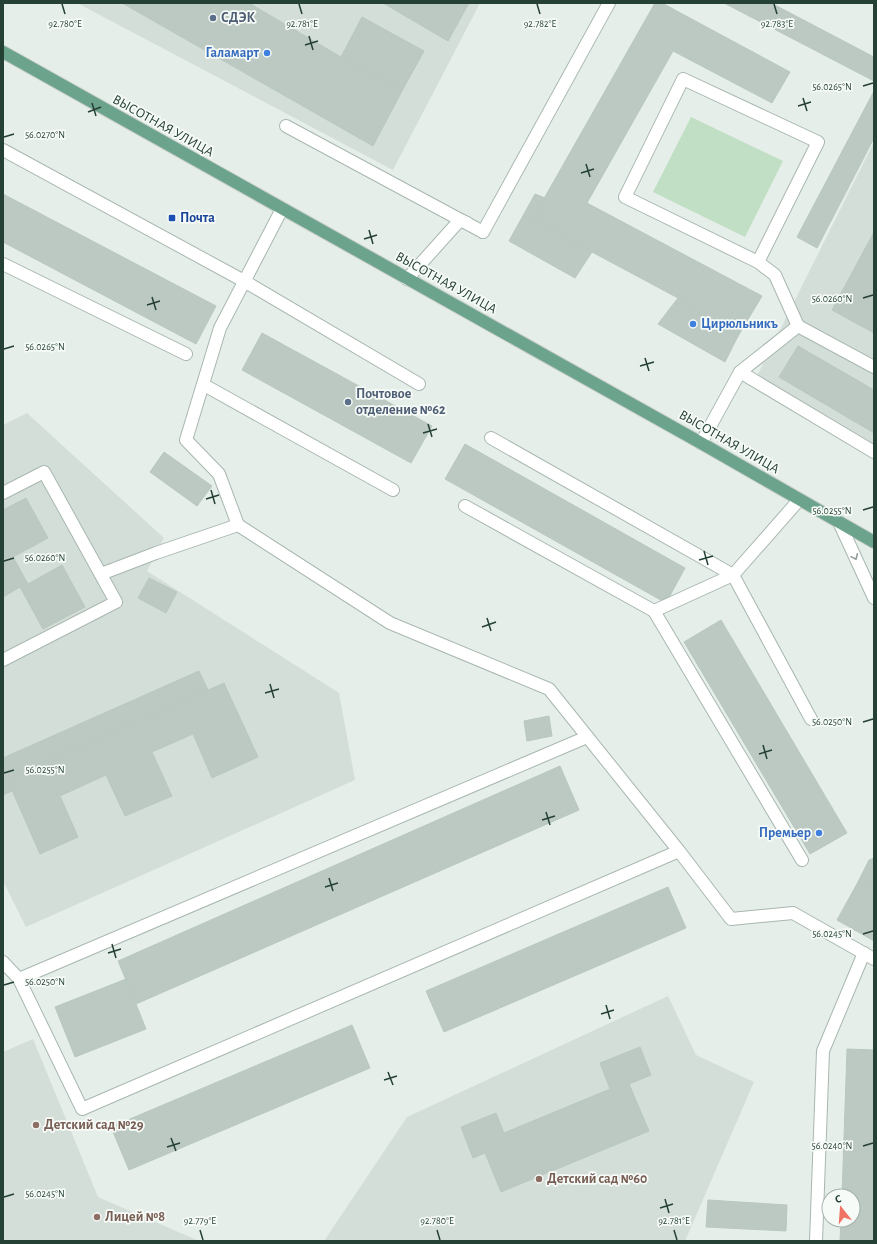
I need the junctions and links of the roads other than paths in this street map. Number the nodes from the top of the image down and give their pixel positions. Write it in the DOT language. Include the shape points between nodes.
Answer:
graph roads {
  1 [pos="609,3"];
  2 [pos="3,52"];
  3 [pos="286,126"];
  4 [pos="3,150"];
  5 [pos="282,209"];
  6 [pos="460,220"];
  7 [pos="758,262"];
  8 [pos="3,264"];
  9 [pos="407,279"];
  10 [pos="244,281"];
  11 [pos="798,326"];
  12 [pos="186,354"];
  13 [pos="874,367"];
  14 [pos="740,372"];
  15 [pos="419,384"];
  16 [pos="204,385"];
  17 [pos="491,438"];
  18 [pos="701,443"];
  19 [pos="874,452"];
  20 [pos="393,490"];
  21 [pos="3,493"];
  22 [pos="799,500"];
  23 [pos="465,506"];
  24 [pos="839,522"];
  25 [pos="238,526"];
  26 [pos="874,542"];
  27 [pos="101,574"];
  28 [pos="733,575"];
  29 [pos="874,598"];
  30 [pos="654,611"];
  31 [pos="3,660"];
  32 [pos="812,719"];
  33 [pos="587,737"];
  34 [pos="679,851"];
  35 [pos="802,860"];
  36 [pos="869,956"];
  37 [pos="3,962"];
  38 [pos="19,979"];
  39 [pos="816,1241"];
  1 -- 6 [label="lane" via="483,232"];
  2 -- 5 [label="main road, ВЫСОТНАЯ УЛИЦА"];
  3 -- 6 [label="lane"];
  4 -- 10 [label="lane"];
  5 -- 9 [label="main road, ВЫСОТНАЯ УЛИЦА"];
  5 -- 10 [label="lane"];
  6 -- 9 [label="lane"];
  7 -- 7 [label="lane" via="625,197 683,79 818,142"];
  7 -- 11 [label="lane" via="775,275"];
  8 -- 12 [label="lane"];
  9 -- 18 [label="main road, ВЫСОТНАЯ УЛИЦА"];
  10 -- 15 [label="lane"];
  10 -- 16 [label="lane" via="220,328"];
  11 -- 13 [label="lane"];
  11 -- 14 [label="lane"];
  14 -- 18 [label="lane"];
  14 -- 19 [label="lane"];
  16 -- 20 [label="lane"];
  16 -- 25 [label="lane" via="186,440 219,474"];
  17 -- 28 [label="lane"];
  18 -- 22 [label="main road, ВЫСОТНАЯ УЛИЦА"];
  21 -- 27 [label="lane" via="44,472"];
  22 -- 24 [label="main road, ВЫСОТНАЯ УЛИЦА"];
  22 -- 28 [label="lane"];
  23 -- 30 [label="lane"];
  24 -- 26 [label="main road, ВЫСОТНАЯ УЛИЦА"];
  24 -- 29 [label="lane, one-way"];
  25 -- 27 [label="lane"];
  25 -- 33 [label="lane" via="390,623 549,689"];
  27 -- 31 [label="lane" via="116,602"];
  28 -- 30 [label="lane"];
  28 -- 32 [label="lane"];
  30 -- 35 [label="lane"];
  33 -- 34 [label="lane"];
  33 -- 38 [label="lane"];
  34 -- 36 [label="lane" via="731,919 793,913"];
  34 -- 38 [label="lane" via="82,1109"];
  36 -- 39 [label="lane" via="823,1051"];
  37 -- 38 [label="lane"];
}
